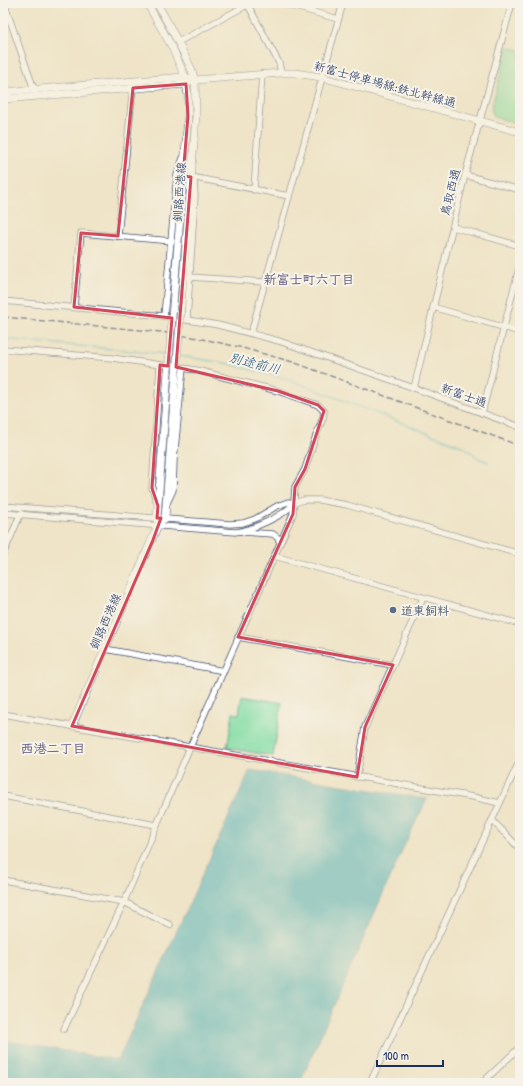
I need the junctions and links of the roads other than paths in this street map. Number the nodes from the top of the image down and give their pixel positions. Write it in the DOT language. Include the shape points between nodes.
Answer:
graph roads {
  1 [pos="4,3"];
  2 [pos="147,3"];
  3 [pos="157,3"];
  4 [pos="281,3"];
  5 [pos="343,3"];
  6 [pos="512,3"];
  7 [pos="250,4"];
  8 [pos="338,19"];
  9 [pos="178,42"];
  10 [pos="281,73"];
  11 [pos="262,74"];
  12 [pos="321,77"];
  13 [pos="195,80"];
  14 [pos="185,81"];
  15 [pos="133,84"];
  16 [pos="3,92"];
  17 [pos="35,93"];
  18 [pos="3,99"];
  19 [pos="480,120"];
  20 [pos="520,132"];
  21 [pos="185,154"];
  22 [pos="465,175"];
  23 [pos="183,176"];
  24 [pos="192,177"];
  25 [pos="254,190"];
  26 [pos="520,190"];
  27 [pos="289,196"];
  28 [pos="453,227"];
  29 [pos="118,236"];
  30 [pos="172,241"];
  31 [pos="520,246"];
  32 [pos="520,264"];
  33 [pos="189,277"];
  34 [pos="265,282"];
  35 [pos="3,301"];
  36 [pos="74,307"];
  37 [pos="433,307"];
  38 [pos="164,316"];
  39 [pos="187,320"];
  40 [pos="504,327"];
  41 [pos="520,332"];
  42 [pos="251,334"];
  43 [pos="3,349"];
  44 [pos="160,365"];
  45 [pos="183,368"];
  46 [pos="414,388"];
  47 [pos="482,413"];
  48 [pos="520,427"];
  49 [pos="294,503"];
  50 [pos="3,506"];
  51 [pos="23,507"];
  52 [pos="162,507"];
  53 [pos="3,513"];
  54 [pos="20,514"];
  55 [pos="165,518"];
  56 [pos="157,521"];
  57 [pos="240,531"];
  58 [pos="280,543"];
  59 [pos="520,554"];
  60 [pos="3,555"];
  61 [pos="274,556"];
  62 [pos="423,598"];
  63 [pos="520,624"];
  64 [pos="238,637"];
  65 [pos="105,649"];
  66 [pos="393,665"];
  67 [pos="224,671"];
  68 [pos="3,714"];
  69 [pos="72,726"];
  70 [pos="190,747"];
  71 [pos="520,760"];
  72 [pos="357,776"];
  73 [pos="3,796"];
  74 [pos="500,803"];
  75 [pos="492,820"];
  76 [pos="156,825"];
  77 [pos="520,849"];
  78 [pos="3,880"];
  79 [pos="124,902"];
  80 [pos="170,925"];
  81 [pos="64,1029"];
  82 [pos="520,1046"];
  83 [pos="370,1083"];
  84 [pos="482,1083"];
  1 -- 17 [label="street"];
  2 -- 14 [label="main road, 釧路西港線" via="172,48"];
  3 -- 9 [label="main road, 釧路西港線"];
  4 -- 8 [label="street"];
  5 -- 8 [label="street"];
  6 -- 19 [label="street, 鳥取西通"];
  7 -- 9 [label="street"];
  7 -- 10 [label="street" via="279,63"];
  8 -- 12 [label="street"];
  9 -- 13 [label="main road, 釧路西港線"];
  10 -- 11 [label="main road, 新富士停車場線:鉄北幹線通"];
  10 -- 12 [label="main road, 新富士停車場線:鉄北幹線通"];
  11 -- 13 [label="main road, 新富士停車場線:鉄北幹線通"];
  11 -- 25 [label="street"];
  12 -- 19 [label="main road, 新富士停車場線:鉄北幹線通"];
  12 -- 27 [label="street"];
  13 -- 14 [label="main road"];
  13 -- 24 [label="main road, 釧路西港線" via="196,116"];
  14 -- 15 [label="main road"];
  14 -- 21 [label="main road, 釧路西港線" via="188,116"];
  15 -- 17 [label="main road"];
  15 -- 29 [label="street"];
  16 -- 17 [label="main road"];
  17 -- 18 [label="main road"];
  19 -- 20 [label="main road, 新富士停車場線:鉄北幹線通"];
  19 -- 22 [label="street, 鳥取西通"];
  21 -- 23 [label="main road, 釧路西港線"];
  21 -- 30 [label="street" via="177,175"];
  22 -- 26 [label="street"];
  22 -- 28 [label="street, 鳥取西通"];
  23 -- 24 [label="street"];
  23 -- 52 [label="main road, 釧路西港線, bridge" via="168,372"];
  24 -- 25 [label="street"];
  24 -- 33 [label="street" via="195,196"];
  24 -- 52 [label="main road, 釧路西港線, bridge"];
  25 -- 27 [label="street"];
  27 -- 34 [label="street"];
  28 -- 31 [label="street"];
  28 -- 37 [label="street, 鳥取西通"];
  29 -- 30 [label="street"];
  29 -- 36 [label="street" via="81,233"];
  30 -- 38 [label="street"];
  32 -- 40 [label="street"];
  33 -- 34 [label="street"];
  33 -- 39 [label="street"];
  34 -- 42 [label="street"];
  35 -- 36 [label="street, 新富士通"];
  36 -- 38 [label="street, 新富士通"];
  37 -- 40 [label="street"];
  37 -- 46 [label="street, 鳥取西通"];
  38 -- 39 [label="street, 新富士通"];
  39 -- 42 [label="street, 新富士通"];
  40 -- 41 [label="street"];
  40 -- 47 [label="street"];
  42 -- 46 [label="street, 新富士通" via="279,341"];
  43 -- 44 [label="street" via="112,358"];
  44 -- 45 [label="street"];
  44 -- 52 [label="street" via="152,488"];
  45 -- 49 [label="street" via="278,391 318,405 324,411 305,469 295,487"];
  45 -- 52 [label="street" via="173,490"];
  46 -- 47 [label="street, 新富士通"];
  47 -- 48 [label="street, 新富士通"];
  49 -- 55 [label="street" via="288,502 277,506 243,523"];
  49 -- 57 [label="street" via="263,524"];
  49 -- 58 [label="street" via="293,514"];
  49 -- 59 [label="street" via="314,499 330,501"];
  50 -- 51 [label="street"];
  51 -- 54 [label="street"];
  51 -- 56 [label="street"];
  52 -- 55 [label="main road, 釧路西港線"];
  52 -- 56 [label="main road, 釧路西港線"];
  53 -- 54 [label="street"];
  54 -- 56 [label="street"];
  54 -- 60 [label="street"];
  55 -- 56 [label="main road, 釧路西港線"];
  56 -- 57 [label="street" via="222,531"];
  56 -- 65 [label="main road, 釧路西港線"];
  57 -- 58 [label="street" via="273,534"];
  58 -- 61 [label="street"];
  61 -- 62 [label="street"];
  61 -- 64 [label="street"];
  62 -- 63 [label="street"];
  62 -- 66 [label="street"];
  64 -- 66 [label="street"];
  64 -- 67 [label="street"];
  65 -- 67 [label="street"];
  65 -- 69 [label="main road, 釧路西港線"];
  66 -- 72 [label="street" via="365,727"];
  67 -- 70 [label="street"];
  68 -- 69 [label="street"];
  69 -- 70 [label="street"];
  70 -- 72 [label="street"];
  70 -- 76 [label="street"];
  71 -- 74 [label="street"];
  72 -- 74 [label="street"];
  73 -- 76 [label="street"];
  74 -- 75 [label="street"];
  75 -- 77 [label="street"];
  75 -- 83 [label="street"];
  76 -- 79 [label="street"];
  78 -- 79 [label="street"];
  79 -- 80 [label="street"];
  79 -- 81 [label="street"];
  82 -- 84 [label="street"];
}
